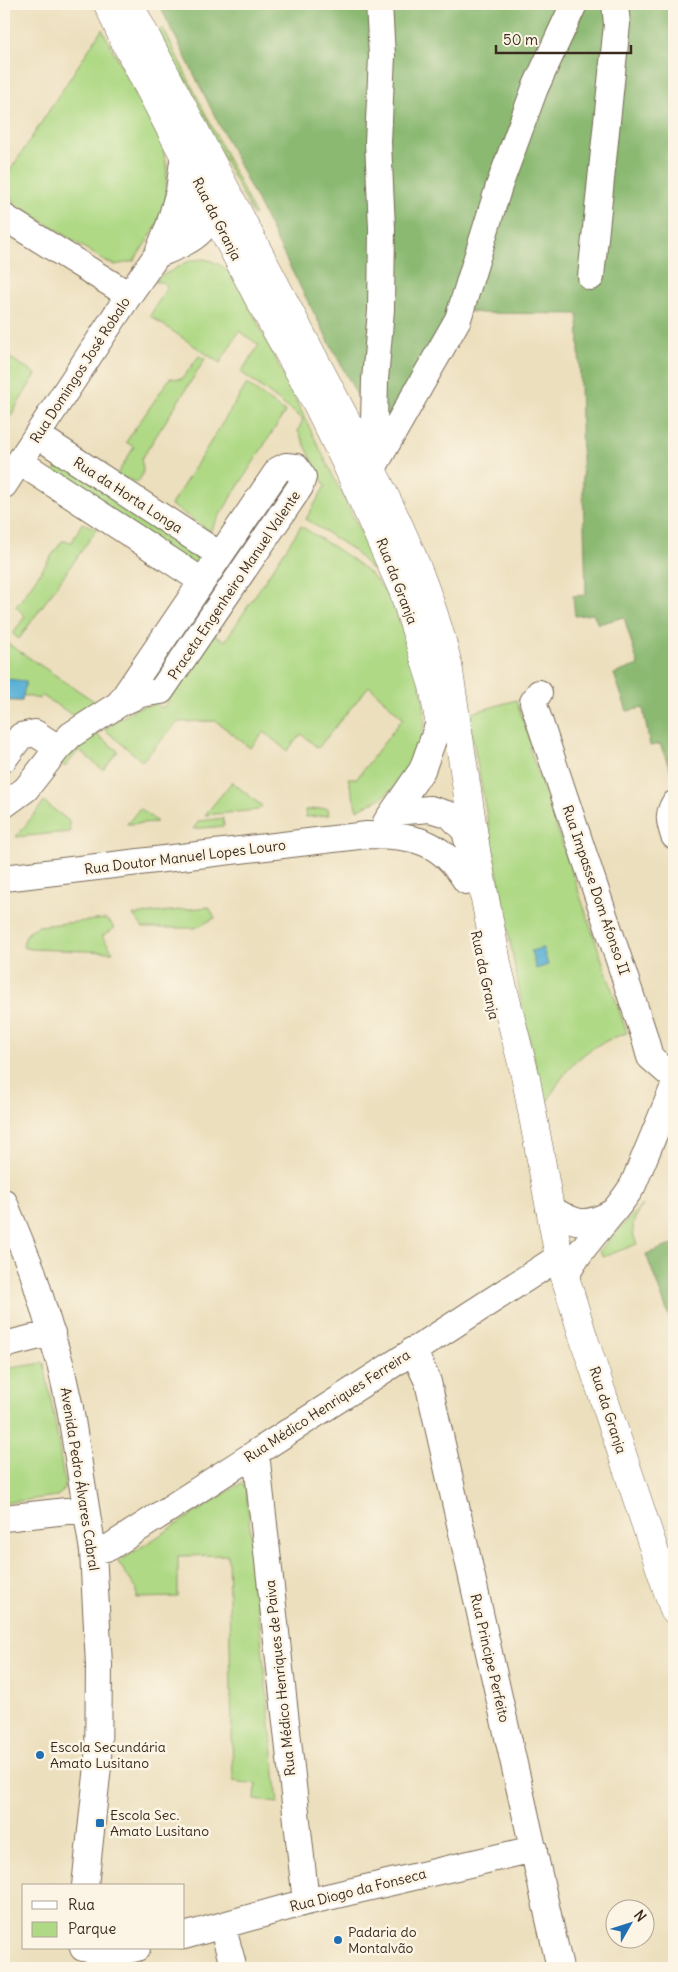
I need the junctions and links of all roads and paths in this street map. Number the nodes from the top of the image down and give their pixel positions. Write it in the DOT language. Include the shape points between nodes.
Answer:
graph roads {
  1 [pos="108,4"];
  2 [pos="129,4"];
  3 [pos="379,4"];
  4 [pos="574,4"];
  5 [pos="615,4"];
  6 [pos="184,154"];
  7 [pos="221,178"];
  8 [pos="214,212"];
  9 [pos="4,217"];
  10 [pos="177,234"];
  11 [pos="238,258"];
  12 [pos="272,275"];
  13 [pos="591,277"];
  14 [pos="129,295"];
  15 [pos="37,435"];
  16 [pos="20,462"];
  17 [pos="372,470"];
  18 [pos="4,485"];
  19 [pos="220,555"];
  20 [pos="202,581"];
  21 [pos="539,693"];
  22 [pos="119,704"];
  23 [pos="439,723"];
  24 [pos="58,748"];
  25 [pos="4,759"];
  26 [pos="674,804"];
  27 [pos="4,805"];
  28 [pos="463,811"];
  29 [pos="393,812"];
  30 [pos="367,835"];
  31 [pos="674,836"];
  32 [pos="421,842"];
  33 [pos="4,878"];
  34 [pos="466,881"];
  35 [pos="674,1078"];
  36 [pos="674,1086"];
  37 [pos="4,1202"];
  38 [pos="549,1208"];
  39 [pos="612,1213"];
  40 [pos="581,1222"];
  41 [pos="560,1262"];
  42 [pos="52,1333"];
  43 [pos="4,1345"];
  44 [pos="412,1350"];
  45 [pos="256,1454"];
  46 [pos="86,1510"];
  47 [pos="4,1518"];
  48 [pos="93,1551"];
  49 [pos="674,1610"];
  50 [pos="534,1849"];
  51 [pos="85,1884"];
  52 [pos="306,1902"];
  53 [pos="222,1926"];
  54 [pos="185,1936"];
  55 [pos="81,1950"];
  56 [pos="93,1950"];
  57 [pos="129,1950"];
  58 [pos="232,1961"];
  59 [pos="76,1968"];
  60 [pos="560,1968"];
  1 -- 6 [label="main road, Rua da Granja"];
  2 -- 7 [label="main road, Rua da Granja"];
  3 -- 17 [label="street" via="382,56 378,142 381,310"];
  4 -- 17 [label="street" via="525,115 499,186 458,319"];
  5 -- 13 [label="street" via="617,24"];
  6 -- 8 [label="main road, Rua da Granja"];
  6 -- 10 [label="street"];
  7 -- 8 [label="street"];
  7 -- 12 [label="main road, Rua da Granja"];
  8 -- 10 [label="street" via="196,210"];
  8 -- 11 [label="main road, Rua da Granja"];
  8 -- 12 [label="street" via="233,222 259,269"];
  9 -- 14 [label="street"];
  10 -- 11 [label="street" via="209,243"];
  10 -- 14 [label="street, Rua Domingos José Robalo" via="157,255"];
  11 -- 23 [label="main road, Rua da Granja" via="317,404 380,537 420,641 435,694"];
  12 -- 17 [label="main road, Rua da Granja"];
  14 -- 15 [label="street, Rua Domingos José Robalo"];
  15 -- 16 [label="street, Rua Domingos José Robalo"];
  15 -- 19 [label="street, Rua da Horta Longa"];
  16 -- 18 [label="street, Rua Domingos José Robalo"];
  16 -- 20 [label="street"];
  17 -- 28 [label="main road, Rua da Granja" via="422,577 442,638 452,684"];
  19 -- 20 [label="street, Praceta Engenheiro Manuel Valente"];
  19 -- 22 [label="street, Praceta Engenheiro Manuel Valente" via="278,470 286,466 296,467 303,477 300,487 170,681 161,691 141,694"];
  20 -- 22 [label="street, Praceta Engenheiro Manuel Valente"];
  21 -- 35 [label="street, Rua Impasse Dom Afonso II" via="533,702 650,1058"];
  22 -- 24 [label="street"];
  23 -- 28 [label="main road, Rua da Granja"];
  23 -- 29 [label="street" via="422,770"];
  24 -- 25 [label="street" via="35,733 22,736"];
  24 -- 27 [label="street" via="26,789"];
  26 -- 31 [label="street" via="669,812"];
  28 -- 29 [label="street" via="450,815 430,809"];
  28 -- 32 [label="street" via="439,834"];
  28 -- 34 [label="main road, Rua da Granja"];
  28 -- 38 [label="main road, Rua da Granja" via="477,856 496,957 526,1079"];
  29 -- 30 [label="street"];
  30 -- 32 [label="street, Rua Doutor Manuel Lopes Louro" via="397,836"];
  30 -- 33 [label="street, Rua Doutor Manuel Lopes Louro"];
  32 -- 34 [label="street, Rua Doutor Manuel Lopes Louro" via="443,854"];
  34 -- 38 [label="main road, Rua da Granja" via="490,1000 529,1163"];
  36 -- 39 [label="street" via="633,1185"];
  37 -- 42 [label="street, Avenida Pedro Álvares Cabral" via="33,1273"];
  38 -- 40 [label="street"];
  38 -- 41 [label="main road, Rua da Granja"];
  39 -- 40 [label="street" via="596,1222"];
  39 -- 41 [label="street" via="574,1261"];
  40 -- 41 [label="street" via="571,1231"];
  41 -- 44 [label="street, Rua Médico Henriques Ferreira"];
  41 -- 49 [label="main road, Rua da Granja"];
  42 -- 43 [label="street"];
  42 -- 46 [label="street, Avenida Pedro Álvares Cabral" via="70,1408"];
  44 -- 45 [label="street, Rua Médico Henriques Ferreira"];
  44 -- 50 [label="street, Rua Principe Perfeito" via="428,1382"];
  45 -- 48 [label="street, Rua Médico Henriques Ferreira" via="110,1547"];
  45 -- 52 [label="street, Rua Médico Henriques de Paiva"];
  46 -- 47 [label="street"];
  46 -- 48 [label="street, Avenida Pedro Álvares Cabral"];
  48 -- 51 [label="street, Avenida Pedro Álvares Cabral" via="99,1665 98,1766"];
  50 -- 52 [label="street, Rua Diogo da Fonseca"];
  50 -- 60 [label="street, Rua Principe Perfeito"];
  52 -- 53 [label="street, Rua Diogo da Fonseca"];
  53 -- 54 [label="street, Rua Diogo da Fonseca"];
  53 -- 58 [label="street"];
  55 -- 59 [label="street"];
  56 -- 57 [label="street" via="114,1954"];
}
